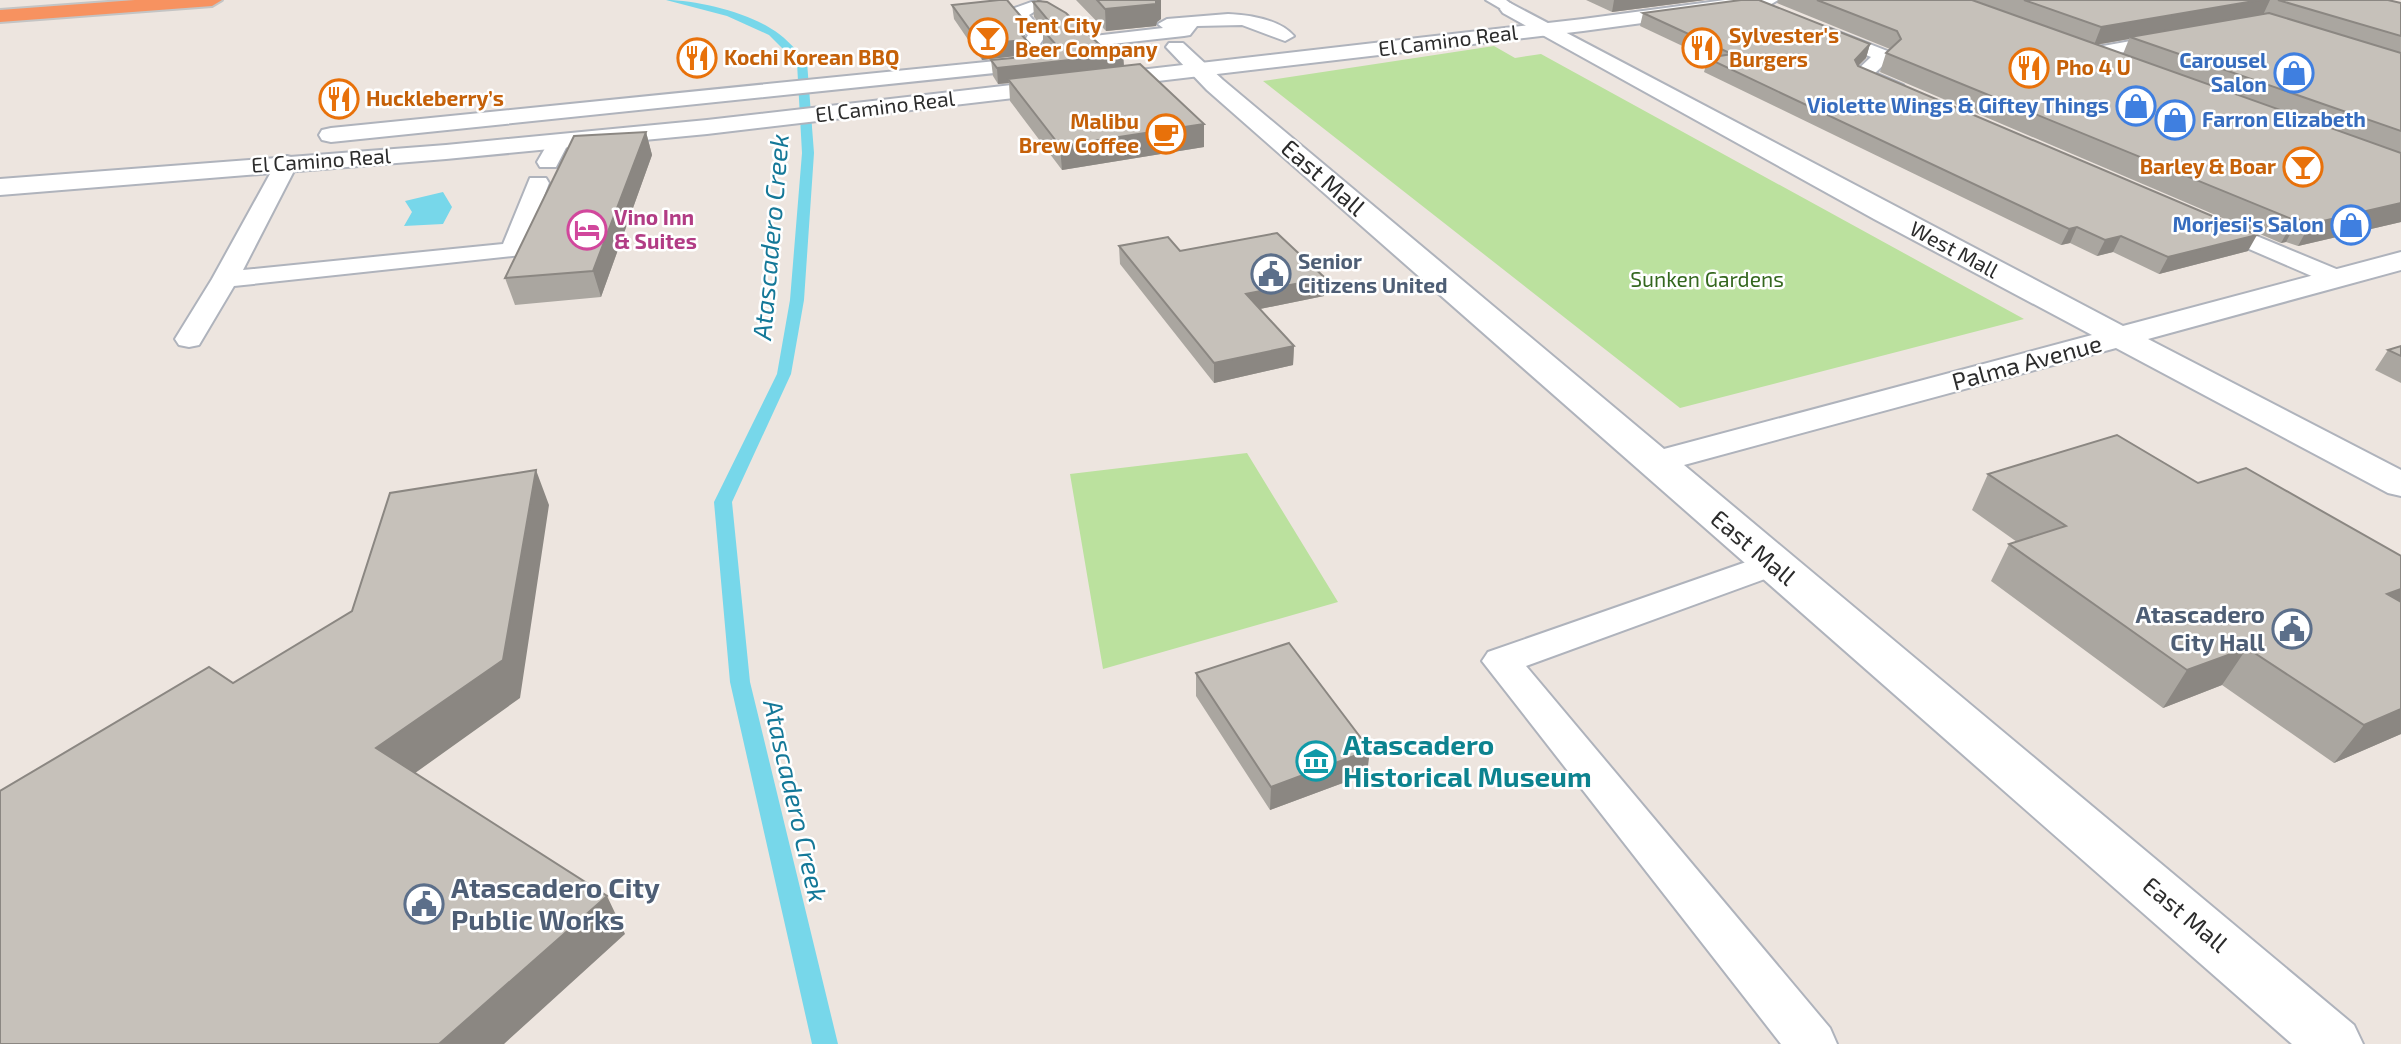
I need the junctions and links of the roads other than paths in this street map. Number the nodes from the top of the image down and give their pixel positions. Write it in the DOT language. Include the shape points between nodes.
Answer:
graph roads {
  1 [pos="212,0"];
  2 [pos="1035,2"];
  3 [pos="1502,4"];
  4 [pos="1767,6"];
  5 [pos="1059,10"];
  6 [pos="1476,12"];
  7 [pos="0,16"];
  8 [pos="1546,17"];
  9 [pos="1196,21"];
  10 [pos="1167,24"];
  11 [pos="1808,25"];
  12 [pos="1125,29"];
  13 [pos="1292,35"];
  14 [pos="2194,35"];
  15 [pos="1237,41"];
  16 [pos="2060,44"];
  17 [pos="1087,45"];
  18 [pos="1192,54"];
  19 [pos="2086,54"];
  20 [pos="1046,62"];
  21 [pos="2125,69"];
  22 [pos="1911,95"];
  23 [pos="307,137"];
  24 [pos="548,162"];
  25 [pos="286,163"];
  26 [pos="0,187"];
  27 [pos="2198,218"];
  28 [pos="2401,261"];
  29 [pos="2337,278"];
  30 [pos="225,279"];
  31 [pos="2120,338"];
  32 [pos="189,339"];
  33 [pos="1652,463"];
  34 [pos="2401,485"];
  35 [pos="1772,564"];
  36 [pos="1812,1044"];
  37 [pos="2334,1044"];
  1 -- 7 [label="highway"];
  2 -- 5 [label="lane"];
  2 -- 20 [label="lane" via="1018,13 1037,35 1031,45"];
  3 -- 6 [label="street, El Camino Real"];
  3 -- 8 [label="street, West Mall"];
  4 -- 8 [label="street, El Camino Real"];
  8 -- 18 [label="street, El Camino Real"];
  8 -- 31 [label="street, West Mall"];
  9 -- 10 [label="lane"];
  9 -- 13 [label="lane" via="1252,20"];
  9 -- 17 [label="lane" via="1184,31"];
  11 -- 22 [label="lane" via="1884,56 1862,74"];
  12 -- 17 [label="lane"];
  13 -- 15 [label="street"];
  14 -- 19 [label="lane"];
  16 -- 19 [label="street"];
  17 -- 18 [label="street, El Camino Real"];
  17 -- 20 [label="street, El Camino Real"];
  18 -- 24 [label="street, El Camino Real" via="782,119"];
  18 -- 33 [label="street, East Mall"];
  19 -- 21 [label="street"];
  20 -- 23 [label="street, El Camino Real"];
  24 -- 25 [label="street, El Camino Real"];
  24 -- 30 [label="lane" via="513,250"];
  25 -- 26 [label="street, El Camino Real"];
  25 -- 30 [label="lane"];
  27 -- 29 [label="lane"];
  28 -- 29 [label="street, Palma Avenue"];
  29 -- 31 [label="street, Palma Avenue"];
  30 -- 32 [label="lane"];
  31 -- 33 [label="street, Palma Avenue"];
  31 -- 34 [label="street, West Mall"];
  33 -- 35 [label="street, East Mall"];
  35 -- 36 [label="lane" via="1501,662"];
  35 -- 37 [label="street, East Mall"];
}
